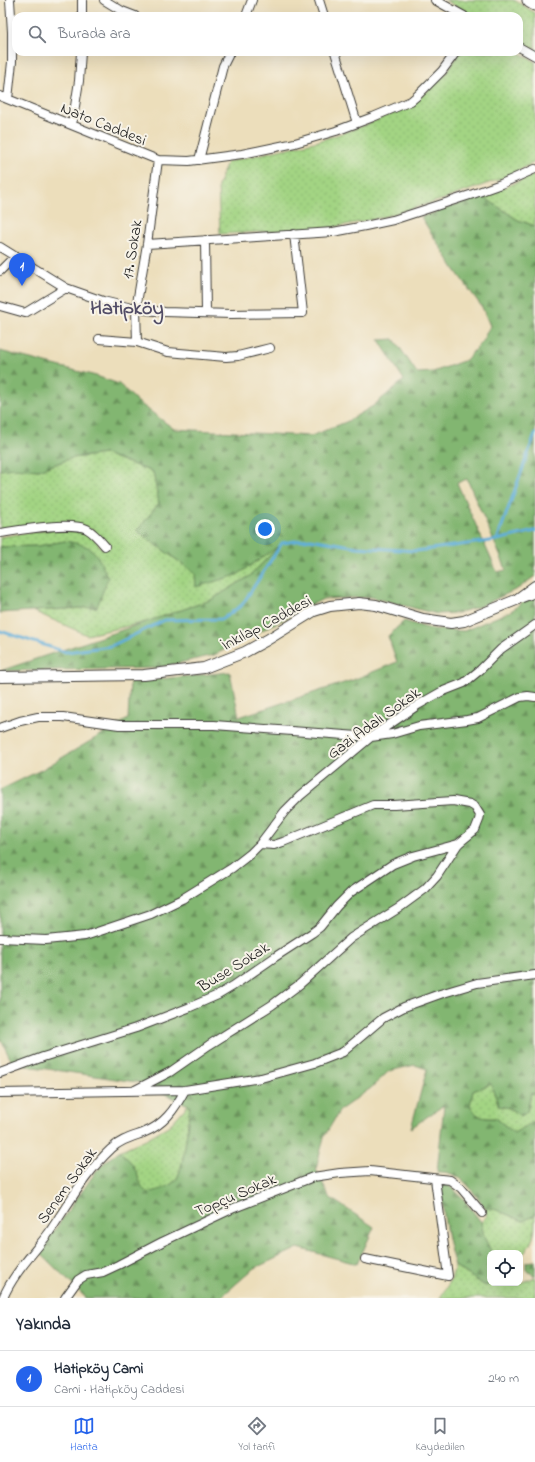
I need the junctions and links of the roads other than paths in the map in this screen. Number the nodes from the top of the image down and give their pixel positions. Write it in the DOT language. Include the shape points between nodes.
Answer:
graph roads {
  1 [pos="10,0"];
  2 [pos="82,0"];
  3 [pos="104,0"];
  4 [pos="252,0"];
  5 [pos="319,0"];
  6 [pos="435,0"];
  7 [pos="530,0"];
  8 [pos="535,3"];
  9 [pos="82,12"];
  10 [pos="125,12"];
  11 [pos="248,12"];
  12 [pos="323,12"];
  13 [pos="457,12"];
  14 [pos="523,49"];
  15 [pos="81,56"];
  16 [pos="228,56"];
  17 [pos="336,56"];
  18 [pos="453,56"];
  19 [pos="535,56"];
  20 [pos="4,98"];
  21 [pos="357,123"];
  22 [pos="72,124"];
  23 [pos="158,160"];
  24 [pos="199,160"];
  25 [pos="535,169"];
  26 [pos="294,234"];
  27 [pos="205,240"];
  28 [pos="146,244"];
  29 [pos="0,247"];
  30 [pos="14,257"];
  31 [pos="0,271"];
  32 [pos="66,288"];
  33 [pos="0,306"];
  34 [pos="136,309"];
  35 [pos="206,313"];
  36 [pos="99,338"];
  37 [pos="137,342"];
  38 [pos="270,348"];
  39 [pos="0,533"];
  40 [pos="105,546"];
  41 [pos="535,586"];
  42 [pos="535,593"];
  43 [pos="516,600"];
  44 [pos="535,625"];
  45 [pos="0,677"];
  46 [pos="535,697"];
  47 [pos="0,728"];
  48 [pos="371,737"];
  49 [pos="260,844"];
  50 [pos="458,844"];
  51 [pos="0,938"];
  52 [pos="535,975"];
  53 [pos="0,1073"];
  54 [pos="135,1090"];
  55 [pos="184,1090"];
  56 [pos="0,1093"];
  57 [pos="435,1179"];
  58 [pos="482,1213"];
  59 [pos="365,1259"];
  60 [pos="0,1282"];
  61 [pos="8,1288"];
  62 [pos="2,1298"];
  63 [pos="65,1298"];
  1 -- 20 [label="street" via="12,62"];
  2 -- 9 [label="street"];
  3 -- 10 [label="street"];
  4 -- 11 [label="street"];
  5 -- 12 [label="street"];
  6 -- 13 [label="street"];
  7 -- 8 [label="highway"];
  14 -- 19 [label="street"];
  15 -- 22 [label="street"];
  16 -- 24 [label="street" via="223,66"];
  17 -- 21 [label="street"];
  18 -- 21 [label="street, Nato Caddesi" via="442,71 411,101"];
  20 -- 22 [label="street, Nato Caddesi"];
  21 -- 24 [label="street, Nato Caddesi" via="296,143"];
  22 -- 23 [label="street, Nato Caddesi"];
  23 -- 24 [label="street, Nato Caddesi"];
  23 -- 28 [label="street, 17. Sokak"];
  25 -- 26 [label="street" via="473,194 392,220 333,232"];
  26 -- 27 [label="street"];
  26 -- 35 [label="street" via="303,313"];
  27 -- 28 [label="street"];
  27 -- 35 [label="street"];
  28 -- 34 [label="street, 17. Sokak"];
  29 -- 30 [label="street"];
  30 -- 31 [label="street"];
  30 -- 32 [label="street"];
  32 -- 33 [label="street" via="25,313"];
  32 -- 34 [label="street"];
  34 -- 35 [label="street"];
  34 -- 37 [label="street, 17. Sokak"];
  36 -- 37 [label="street"];
  37 -- 38 [label="street" via="168,352 226,357"];
  39 -- 40 [label="street" via="55,526 76,527 87,529"];
  41 -- 43 [label="street, İnkılap Caddesi"];
  42 -- 43 [label="street"];
  43 -- 45 [label="street, İnkılap Caddesi" via="464,621 451,623 423,619 359,603 330,606 314,611 245,652 204,668 144,675"];
  44 -- 48 [label="street, Gazi Adalı Sokak" via="501,649 464,683 423,702"];
  46 -- 48 [label="street" via="520,697 478,718 418,726"];
  47 -- 48 [label="street" via="38,717 63,717 119,725 214,725"];
  48 -- 49 [label="street, Gazi Adalı Sokak" via="300,796"];
  49 -- 50 [label="street" via="274,845 284,842 373,805 453,801 470,804 480,815 475,830"];
  49 -- 51 [label="street, Gazi Adalı Sokak" via="232,868 182,899 151,914 74,938"];
  50 -- 53 [label="street, Buse Sokak" via="393,864 351,892 312,933 218,995 136,1028"];
  50 -- 54 [label="street" via="425,889 351,938 288,994 170,1072"];
  52 -- 55 [label="street" via="478,983 404,1007 383,1018 343,1052 315,1063 261,1078"];
  54 -- 55 [label="street"];
  54 -- 56 [label="street"];
  55 -- 61 [label="street, Senem Sokak" via="166,1119 118,1144 95,1166"];
  57 -- 58 [label="street, Topçu Sokak" via="450,1180 456,1184"];
  57 -- 59 [label="street" via="448,1276"];
  57 -- 63 [label="street, Topçu Sokak" via="370,1172 313,1177 234,1208 102,1272 86,1275 78,1280"];
  60 -- 61 [label="street"];
  61 -- 62 [label="street, Senem Sokak"];
}
